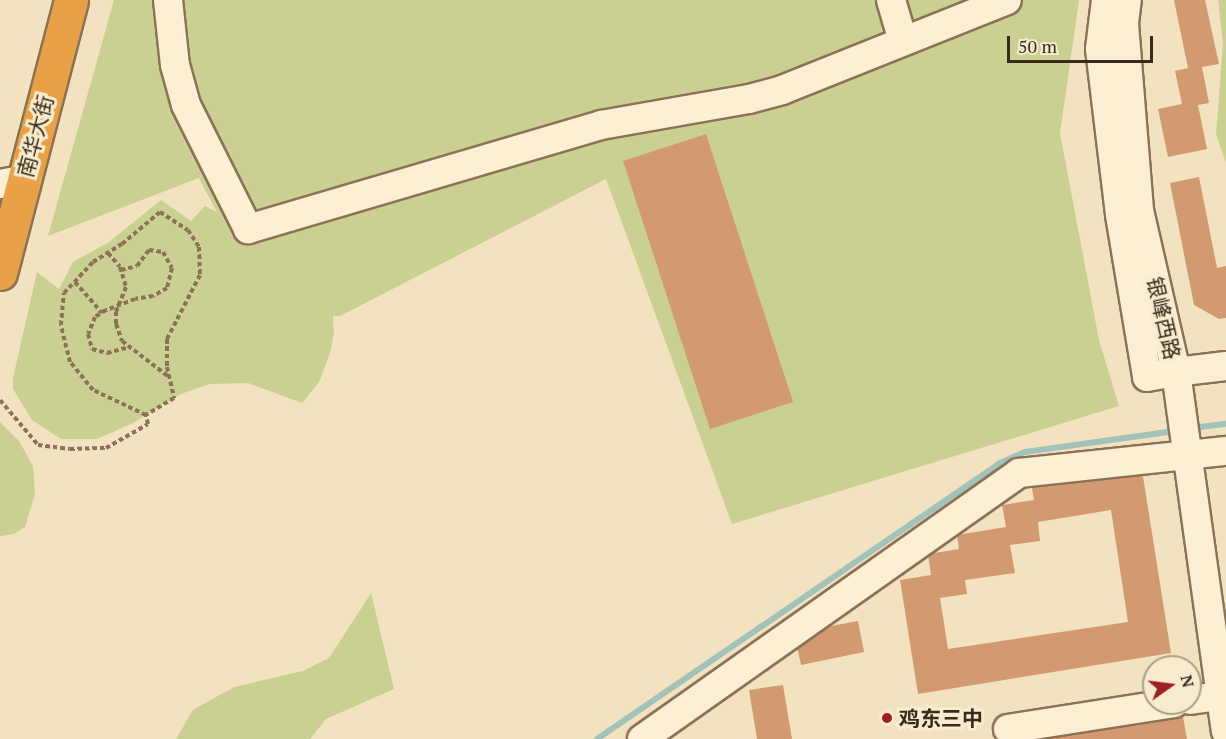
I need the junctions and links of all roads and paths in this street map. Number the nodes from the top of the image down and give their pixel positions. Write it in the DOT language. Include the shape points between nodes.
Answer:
graph roads {
  1 [pos="51,0"];
  2 [pos="71,0"];
  3 [pos="168,0"];
  4 [pos="891,0"];
  5 [pos="1007,0"];
  6 [pos="1106,0"];
  7 [pos="1127,0"];
  8 [pos="903,41"];
  9 [pos="7,187"];
  10 [pos="108,253"];
  11 [pos="121,270"];
  12 [pos="0,273"];
  13 [pos="74,282"];
  14 [pos="119,305"];
  15 [pos="102,313"];
  16 [pos="129,347"];
  17 [pos="1226,366"];
  18 [pos="1176,372"];
  19 [pos="169,377"];
  20 [pos="0,400"];
  21 [pos="146,416"];
  22 [pos="1226,451"];
  23 [pos="1187,457"];
  24 [pos="1223,697"];
  25 [pos="1202,699"];
  26 [pos="1142,708"];
  27 [pos="1008,729"];
  28 [pos="1226,731"];
  29 [pos="642,739"];
  1 -- 9 [label="highway, 南华大街"];
  2 -- 9 [label="highway, 南华大街"];
  3 -- 8 [label="street" via="175,65 186,105 248,229 601,125 782,90"];
  4 -- 8 [label="street"];
  5 -- 8 [label="street"];
  6 -- 18 [label="street, 银峰西路" via="1100,49 1120,215 1148,377"];
  7 -- 18 [label="street, 银峰西路" via="1124,23 1139,210"];
  9 -- 12 [label="highway, 南华大街"];
  10 -- 11 [label="path"];
  10 -- 13 [label="path"];
  10 -- 19 [label="path" via="160,212 188,230 199,247 200,275 167,339"];
  11 -- 14 [label="path" via="126,287"];
  11 -- 14 [label="path" via="137,266 149,250 164,252 172,268 172,279 167,288 153,296"];
  13 -- 15 [label="path"];
  13 -- 21 [label="path" via="64,293 61,325 70,362 93,390"];
  14 -- 15 [label="path"];
  14 -- 16 [label="path" via="116,324 122,341"];
  15 -- 16 [label="path" via="95,317 88,334 92,349 107,353"];
  16 -- 19 [label="path"];
  17 -- 18 [label="street"];
  18 -- 23 [label="street"];
  19 -- 21 [label="path" via="174,398"];
  20 -- 21 [label="path" via="38,445 70,449 106,448 148,424"];
  22 -- 23 [label="street"];
  23 -- 24 [label="street"];
  23 -- 29 [label="street" via="1020,473"];
  24 -- 25 [label="street"];
  24 -- 28 [label="street"];
  26 -- 27 [label="street"];
}
